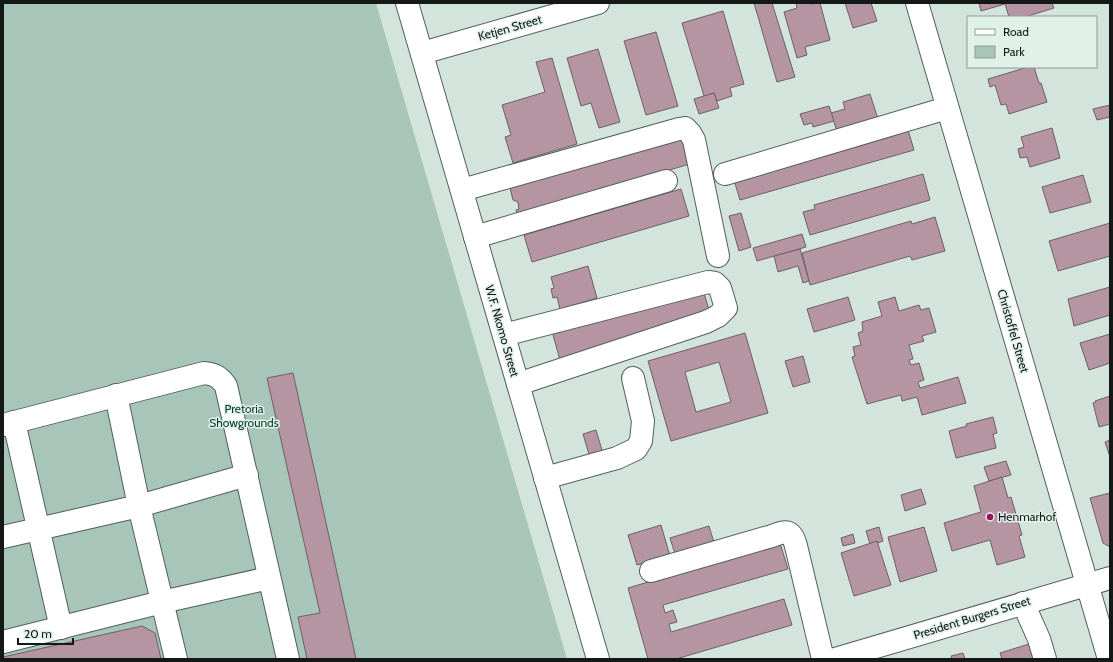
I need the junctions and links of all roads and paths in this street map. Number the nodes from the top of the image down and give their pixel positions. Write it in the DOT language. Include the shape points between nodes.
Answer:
graph roads {
  1 [pos="407,3"];
  2 [pos="598,3"];
  3 [pos="916,3"];
  4 [pos="422,53"];
  5 [pos="947,108"];
  6 [pos="725,174"];
  7 [pos="666,181"];
  8 [pos="462,190"];
  9 [pos="475,237"];
  10 [pos="718,256"];
  11 [pos="504,335"];
  12 [pos="633,378"];
  13 [pos="518,384"];
  14 [pos="116,395"];
  15 [pos="8,424"];
  16 [pos="246,475"];
  17 [pos="545,478"];
  18 [pos="139,506"];
  19 [pos="38,529"];
  20 [pos="3,537"];
  21 [pos="651,571"];
  22 [pos="269,578"];
  23 [pos="1110,578"];
  24 [pos="1087,584"];
  25 [pos="162,602"];
  26 [pos="1024,603"];
  27 [pos="61,628"];
  28 [pos="3,642"];
  29 [pos="176,659"];
  30 [pos="288,659"];
  31 [pos="598,659"];
  32 [pos="823,659"];
  33 [pos="835,659"];
  34 [pos="1045,659"];
  35 [pos="1109,659"];
  1 -- 4 [label="street, W.F. Nkomo Street"];
  2 -- 4 [label="street, Ketjen Street"];
  3 -- 5 [label="street, Christoffel Street"];
  4 -- 8 [label="street, W.F. Nkomo Street"];
  5 -- 6 [label="street"];
  5 -- 24 [label="street, Christoffel Street"];
  7 -- 9 [label="street"];
  8 -- 9 [label="street, W.F. Nkomo Street"];
  8 -- 10 [label="street" via="685,128 694,140"];
  9 -- 11 [label="street, W.F. Nkomo Street"];
  11 -- 13 [label="street, W.F. Nkomo Street"];
  11 -- 13 [label="street" via="708,282 715,282 720,288 726,308 706,322"];
  12 -- 17 [label="street" via="643,421 641,441 636,449 618,458"];
  13 -- 17 [label="street, W.F. Nkomo Street"];
  14 -- 15 [label="street"];
  14 -- 16 [label="street" via="204,373 218,377 226,386"];
  14 -- 18 [label="street"];
  15 -- 19 [label="street"];
  16 -- 18 [label="street"];
  16 -- 22 [label="street"];
  17 -- 31 [label="street, W.F. Nkomo Street"];
  18 -- 19 [label="street"];
  18 -- 25 [label="street"];
  19 -- 20 [label="street"];
  19 -- 27 [label="street"];
  21 -- 32 [label="street" via="783,532 790,533 794,537"];
  22 -- 25 [label="street"];
  22 -- 30 [label="street"];
  23 -- 24 [label="street, President Burgers Street"];
  24 -- 26 [label="street, President Burgers Street"];
  24 -- 35 [label="street, Christoffel Street"];
  25 -- 27 [label="street"];
  25 -- 29 [label="street"];
  26 -- 33 [label="street, President Burgers Street"];
  26 -- 34 [label="street"];
  27 -- 28 [label="street"];
}
